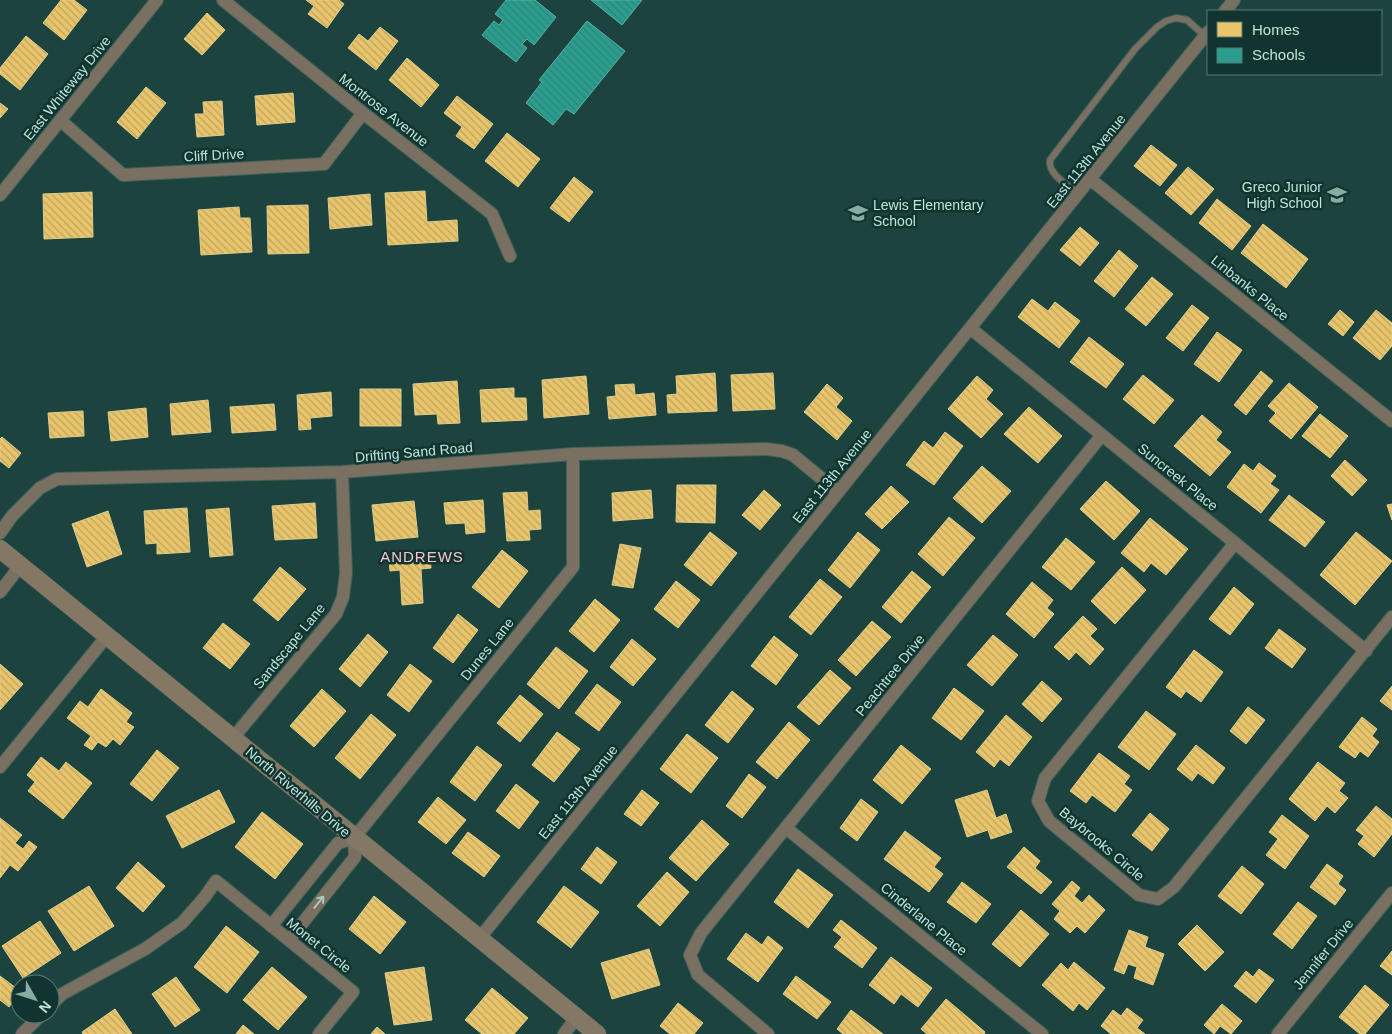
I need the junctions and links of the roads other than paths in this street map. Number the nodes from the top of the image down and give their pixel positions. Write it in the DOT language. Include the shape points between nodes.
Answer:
graph roads {
  1 [pos="157,0"];
  2 [pos="223,0"];
  3 [pos="1234,0"];
  4 [pos="1226,10"];
  5 [pos="1207,34"];
  6 [pos="363,113"];
  7 [pos="60,120"];
  8 [pos="1090,179"];
  9 [pos="1079,194"];
  10 [pos="0,195"];
  11 [pos="510,256"];
  12 [pos="970,328"];
  13 [pos="1392,421"];
  14 [pos="1102,435"];
  15 [pos="573,454"];
  16 [pos="342,472"];
  17 [pos="838,492"];
  18 [pos="0,533"];
  19 [pos="1236,543"];
  20 [pos="0,550"];
  21 [pos="20,566"];
  22 [pos="0,592"];
  23 [pos="1392,617"];
  24 [pos="107,636"];
  25 [pos="1366,651"];
  26 [pos="233,738"];
  27 [pos="0,767"];
  28 [pos="786,828"];
  29 [pos="354,838"];
  30 [pos="1392,893"];
  31 [pos="271,926"];
  32 [pos="479,939"];
  33 [pos="289,940"];
  34 [pos="60,996"];
  35 [pos="576,1018"];
  36 [pos="32,1024"];
  37 [pos="22,1034"];
  38 [pos="319,1034"];
  39 [pos="564,1034"];
  40 [pos="597,1034"];
  41 [pos="768,1034"];
  42 [pos="1042,1034"];
  43 [pos="1278,1034"];
  1 -- 7 [label="street, East Whiteway Drive"];
  2 -- 6 [label="street, Montrose Avenue"];
  3 -- 4 [label="street"];
  5 -- 8 [label="street, East 113th Avenue"];
  5 -- 9 [label="lane" via="1187,20 1176,18 1157,27 1135,49 1050,160 1058,178"];
  6 -- 7 [label="street, Cliff Drive" via="324,164 123,175"];
  6 -- 11 [label="street, Montrose Avenue" via="492,214"];
  7 -- 10 [label="street, East Whiteway Drive"];
  8 -- 9 [label="street, East 113th Avenue"];
  8 -- 13 [label="street, Linbanks Place"];
  9 -- 12 [label="street, East 113th Avenue"];
  12 -- 14 [label="street, Suncreek Place"];
  12 -- 17 [label="street, East 113th Avenue"];
  14 -- 19 [label="street, Suncreek Place"];
  14 -- 28 [label="street, Peachtree Drive"];
  15 -- 16 [label="street, Drifting Sand Road"];
  15 -- 17 [label="street, Drifting Sand Road" via="782,451 793,455"];
  15 -- 29 [label="street, Dunes Lane" via="573,567"];
  16 -- 18 [label="street, Drifting Sand Road" via="58,479 40,488"];
  16 -- 26 [label="street, Sandscape Lane" via="346,573 343,597 336,614"];
  17 -- 32 [label="street, East 113th Avenue"];
  19 -- 25 [label="street, Suncreek Place"];
  19 -- 25 [label="street, Baybrooks Circle" via="1045,778 1038,801 1049,821 1139,895 1158,899 1174,887"];
  20 -- 21 [label="street, North Riverhills Drive"];
  21 -- 22 [label="street"];
  21 -- 24 [label="street, North Riverhills Drive"];
  23 -- 25 [label="street"];
  24 -- 26 [label="street, North Riverhills Drive"];
  24 -- 27 [label="street"];
  26 -- 29 [label="street, North Riverhills Drive"];
  28 -- 41 [label="street, Peachtree Drive" via="701,933 690,956 698,976"];
  28 -- 42 [label="street, Cinderlane Place"];
  29 -- 31 [label="street, Dunes Lane" via="338,843"];
  29 -- 32 [label="street, North Riverhills Drive"];
  33 -- 29 [label="street, one-way" via="356,857"];
  30 -- 43 [label="street, Jennifer Drive"];
  31 -- 33 [label="street, Monet Circle"];
  31 -- 34 [label="street, Monet Circle" via="216,881 182,923 145,949"];
  32 -- 35 [label="street, North Riverhills Drive"];
  33 -- 38 [label="street, Monet Circle" via="353,992"];
  35 -- 39 [label="street"];
  35 -- 40 [label="street, North Riverhills Drive"];
  36 -- 37 [label="street"];
}
